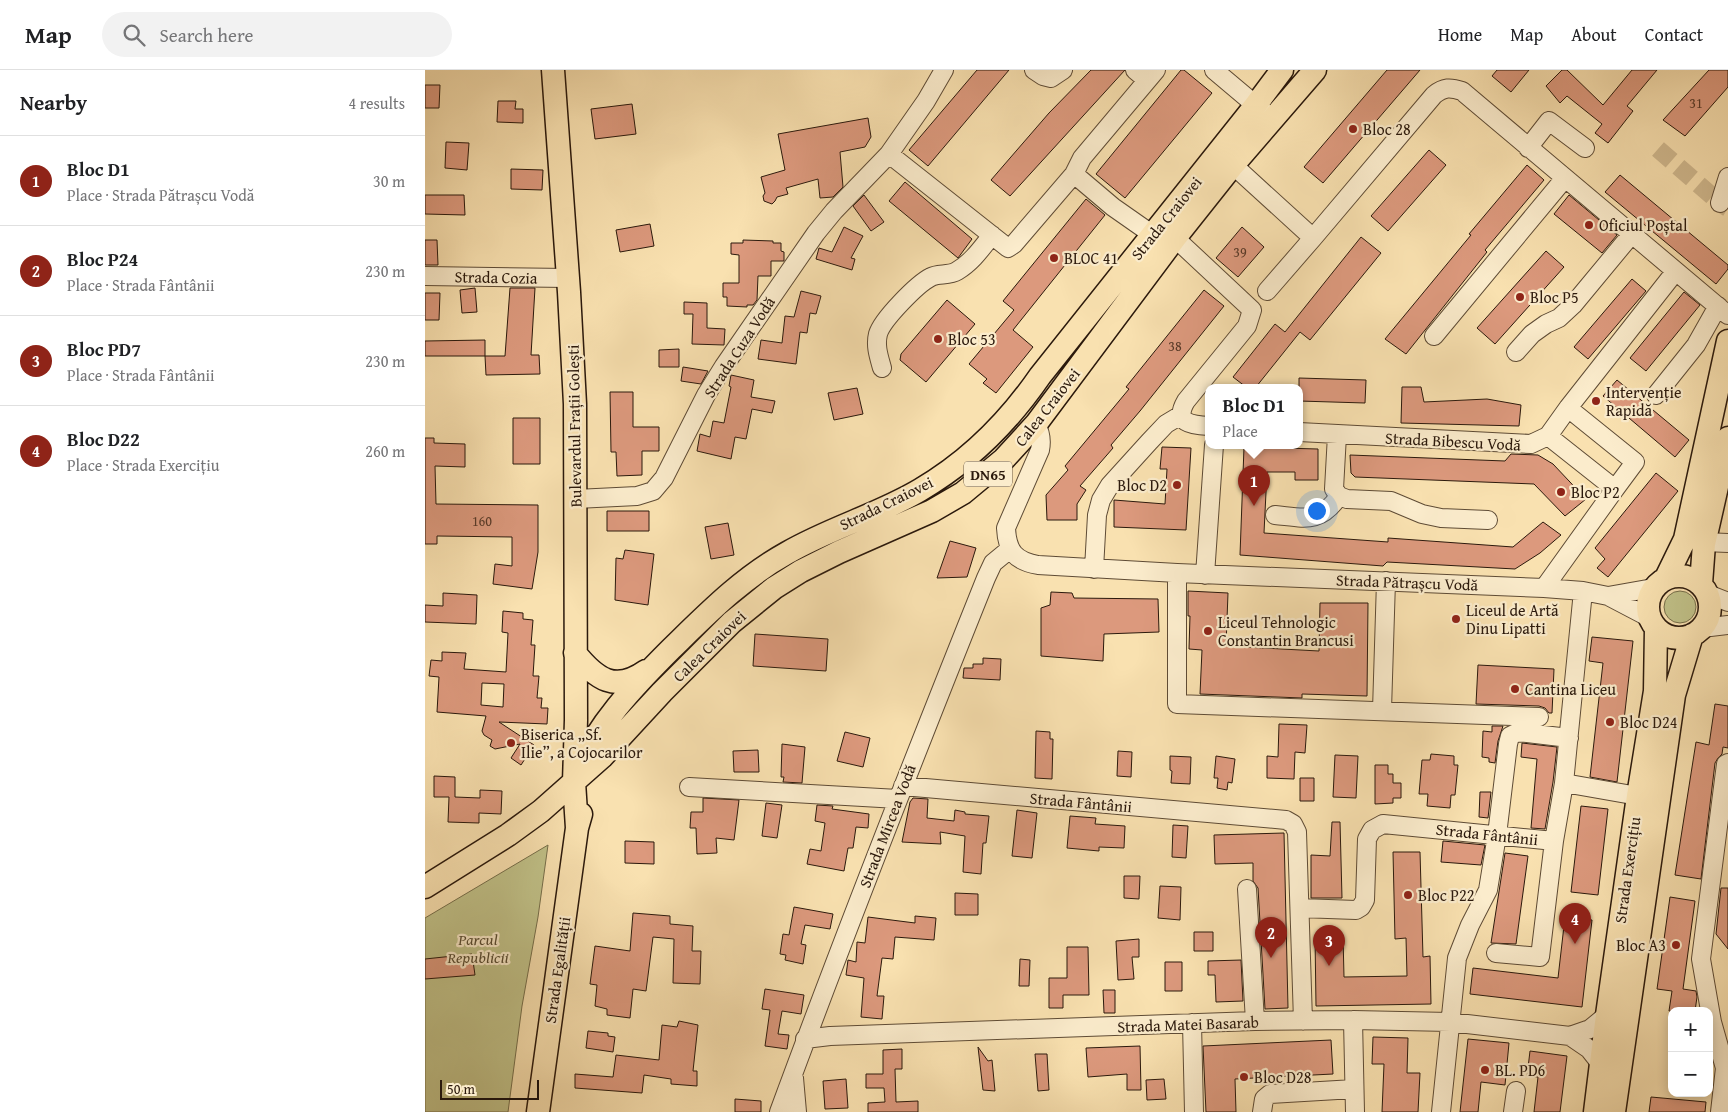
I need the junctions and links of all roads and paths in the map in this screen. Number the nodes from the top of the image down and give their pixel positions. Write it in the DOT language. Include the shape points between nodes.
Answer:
graph roads {
  1 [pos="553,70"];
  2 [pos="944,70"];
  3 [pos="1034,70"];
  4 [pos="1063,70"];
  5 [pos="1214,70"];
  6 [pos="1282,70"];
  7 [pos="1315,70"];
  8 [pos="1146,73"];
  9 [pos="1264,112"];
  10 [pos="1528,148"];
  11 [pos="1585,148"];
  12 [pos="889,154"];
  13 [pos="1233,165"];
  14 [pos="1074,174"];
  15 [pos="1728,177"];
  16 [pos="1565,178"];
  17 [pos="1720,203"];
  18 [pos="992,235"];
  19 [pos="1631,235"];
  20 [pos="1164,236"];
  21 [pos="1313,238"];
  22 [pos="1675,272"];
  23 [pos="425,276"];
  24 [pos="568,278"];
  25 [pos="1267,291"];
  26 [pos="1723,311"];
  27 [pos="1434,336"];
  28 [pos="1728,341"];
  29 [pos="1516,352"];
  30 [pos="882,368"];
  31 [pos="1656,395"];
  32 [pos="1568,408"];
  33 [pos="1181,415"];
  34 [pos="1036,424"];
  35 [pos="1205,426"];
  36 [pos="1303,432"];
  37 [pos="1337,435"];
  38 [pos="1548,436"];
  39 [pos="1728,438"];
  40 [pos="1214,449"];
  41 [pos="1615,488"];
  42 [pos="1339,496"];
  43 [pos="576,499"];
  44 [pos="1275,516"];
  45 [pos="1488,520"];
  46 [pos="1704,542"];
  47 [pos="1728,543"];
  48 [pos="1010,549"];
  49 [pos="1093,569"];
  50 [pos="1177,573"];
  51 [pos="1205,574"];
  52 [pos="1386,582"];
  53 [pos="1660,583"];
  54 [pos="1544,588"];
  55 [pos="1583,591"];
  56 [pos="1712,593"];
  57 [pos="1608,596"];
  58 [pos="1653,623"];
  59 [pos="1728,624"];
  60 [pos="1697,632"];
  61 [pos="575,653"];
  62 [pos="657,663"];
  63 [pos="1382,710"];
  64 [pos="1539,717"];
  65 [pos="1569,738"];
  66 [pos="602,757"];
  67 [pos="1728,763"];
  68 [pos="574,782"];
  69 [pos="1564,783"];
  70 [pos="689,787"];
  71 [pos="900,792"];
  72 [pos="1638,796"];
  73 [pos="577,828"];
  74 [pos="1497,835"];
  75 [pos="1554,841"];
  76 [pos="425,887"];
  77 [pos="1247,889"];
  78 [pos="1300,908"];
  79 [pos="1495,954"];
  80 [pos="1607,1015"];
  81 [pos="1255,1020"];
  82 [pos="1353,1020"];
  83 [pos="1303,1021"];
  84 [pos="1450,1022"];
  85 [pos="1720,1023"];
  86 [pos="1192,1024"];
  87 [pos="1569,1036"];
  88 [pos="805,1039"];
  89 [pos="1600,1063"];
  90 [pos="794,1072"];
  91 [pos="1354,1089"];
  92 [pos="1516,1091"];
  93 [pos="538,1112"];
  94 [pos="779,1112"];
  95 [pos="797,1112"];
  96 [pos="1194,1112"];
  97 [pos="1262,1112"];
  98 [pos="1355,1112"];
  99 [pos="1441,1112"];
  100 [pos="1513,1112"];
  101 [pos="1595,1112"];
  102 [pos="1614,1112"];
  103 [pos="1720,1112"];
  1 -- 24 [label="main road, Bulevardul Frații Golești"];
  2 -- 12 [label="street"];
  3 -- 4 [label="street" via="1051,78"];
  5 -- 9 [label="street"];
  6 -- 9 [label="main road, Calea Craiovei / DN65"];
  7 -- 9 [label="main road, Calea Craiovei / DN65"];
  8 -- 14 [label="street" via="1082,158"];
  9 -- 13 [label="main road, Calea Craiovei / DN65"];
  9 -- 20 [label="main road, Strada Craiovei / DN65"];
  10 -- 11 [label="street" via="1549,121"];
  10 -- 16 [label="street"];
  10 -- 21 [label="street" via="1462,91 1442,88"];
  12 -- 18 [label="street"];
  12 -- 43 [label="street, Strada Cuza Vodă" via="816,233 724,366 653,491 637,496"];
  13 -- 20 [label="main road, Calea Craiovei / DN65"];
  13 -- 21 [label="street"];
  14 -- 18 [label="street" via="1014,244 1008,248"];
  14 -- 20 [label="street" via="1113,206"];
  15 -- 17 [label="street"];
  16 -- 19 [label="street"];
  16 -- 27 [label="street"];
  18 -- 30 [label="street" via="971,261 955,272 931,276 889,316 878,333 877,350"];
  19 -- 22 [label="street"];
  19 -- 29 [label="street" via="1573,305 1559,318 1532,334"];
  20 -- 33 [label="street" via="1252,310 1247,326 1186,401"];
  20 -- 34 [label="main road, Calea Craiovei / DN65"];
  20 -- 62 [label="main road, Strada Craiovei / DN65" via="1040,376 1024,399 987,439 959,463 919,490 813,539 760,569 715,605"];
  21 -- 25 [label="street"];
  22 -- 26 [label="street"];
  22 -- 32 [label="street"];
  23 -- 24 [label="street, Strada Cozia"];
  24 -- 43 [label="main road, Bulevardul Frații Golești"];
  26 -- 31 [label="street"];
  28 -- 53 [label="main road" via="1685,539"];
  32 -- 38 [label="street"];
  32 -- 41 [label="street" via="1635,462"];
  33 -- 35 [label="street" via="1186,423"];
  33 -- 49 [label="street" via="1166,424 1149,442 1110,485 1101,500"];
  34 -- 48 [label="street" via="1041,434 1041,450 1005,528"];
  34 -- 66 [label="main road, Calea Craiovei / DN65" via="1005,459 963,493 932,511 801,571 774,588 732,622 687,666"];
  36 -- 37 [label="street, Strada Bibescu Vodă"];
  37 -- 38 [label="street, Strada Bibescu Vodă" via="1531,444"];
  37 -- 42 [label="street" via="1334,489"];
  38 -- 41 [label="street"];
  39 -- 46 [label="main road"];
  40 -- 51 [label="street"];
  41 -- 54 [label="street"];
  42 -- 44 [label="street" via="1324,514 1315,517"];
  42 -- 45 [label="street" via="1391,502 1441,518"];
  43 -- 61 [label="main road, Bulevardul Frații Golești"];
  46 -- 47 [label="street"];
  46 -- 56 [label="main road"];
  48 -- 49 [label="street, Strada Pătrașcu Vodă" via="1026,563"];
  48 -- 71 [label="street, Strada Mircea Vodă" via="993,563 986,578"];
  49 -- 50 [label="street, Strada Pătrașcu Vodă"];
  50 -- 51 [label="street, Strada Pătrașcu Vodă"];
  50 -- 63 [label="street" via="1177,704"];
  51 -- 52 [label="street, Strada Pătrașcu Vodă"];
  52 -- 54 [label="street, Strada Pătrașcu Vodă"];
  52 -- 63 [label="street"];
  53 -- 56 [label="main road" via="1675,576 1684,576"];
  53 -- 57 [label="street"];
  53 -- 58 [label="main road" via="1649,598 1648,608"];
  54 -- 55 [label="street, Strada Pătrașcu Vodă"];
  55 -- 57 [label="street, Strada Pătrașcu Vodă"];
  55 -- 65 [label="street, Strada Fântânii"];
  56 -- 60 [label="main road" via="1707,621"];
  57 -- 58 [label="street"];
  58 -- 60 [label="main road" via="1664,634 1673,637 1683,638"];
  58 -- 72 [label="main road, Strada Exercițiu" via="1655,691"];
  59 -- 60 [label="street"];
  60 -- 102 [label="main road, Strada Exercițiu" via="1674,695"];
  61 -- 62 [label="main road" via="596,676 616,683 637,678"];
  61 -- 68 [label="main road, Bulevardul Frații Golești"];
  62 -- 68 [label="main road, Strada Craiovei / DN65" via="598,733"];
  63 -- 64 [label="street"];
  65 -- 69 [label="street, Strada Fântânii"];
  65 -- 74 [label="street" via="1518,732 1510,736"];
  66 -- 68 [label="main road, Calea Craiovei / DN65"];
  66 -- 73 [label="main road, DN65"];
  67 -- 85 [label="street" via="1701,959"];
  68 -- 73 [label="main road, DN65"];
  68 -- 76 [label="main road, Calea Craiovei" via="507,835"];
  69 -- 72 [label="street"];
  69 -- 75 [label="street, Strada Fântânii"];
  70 -- 71 [label="street, Strada Fântânii"];
  71 -- 78 [label="street, Strada Fântânii" via="1286,820 1297,832"];
  71 -- 88 [label="street, Strada Mircea Vodă"];
  72 -- 80 [label="main road, Strada Exercițiu"];
  73 -- 93 [label="main road, Strada Egalității"];
  74 -- 75 [label="street, Strada Fântânii"];
  74 -- 78 [label="street, Strada Fântânii" via="1383,824 1372,830 1367,839 1365,900 1361,907 1356,910"];
  74 -- 84 [label="street" via="1488,890 1457,958"];
  75 -- 79 [label="street" via="1540,957"];
  77 -- 81 [label="street"];
  78 -- 83 [label="street, Strada Fântânii"];
  80 -- 87 [label="street" via="1590,1029"];
  80 -- 89 [label="main road, Strada Exercițiu"];
  81 -- 83 [label="street, Strada Matei Basarab"];
  81 -- 86 [label="street, Strada Matei Basarab"];
  82 -- 83 [label="street, Strada Matei Basarab"];
  82 -- 84 [label="street, Strada Matei Basarab"];
  82 -- 91 [label="street"];
  84 -- 87 [label="street, Strada Matei Basarab"];
  84 -- 99 [label="street"];
  85 -- 103 [label="street" via="1725,1068"];
  86 -- 88 [label="street, Strada Matei Basarab"];
  86 -- 96 [label="street"];
  87 -- 89 [label="street" via="1589,1049"];
  88 -- 90 [label="street, Strada Mircea Vodă"];
  89 -- 101 [label="main road, Strada Exercițiu"];
  90 -- 94 [label="street, Strada Mircea Vodă"];
  90 -- 95 [label="street"];
  91 -- 97 [label="street" via="1271,1094 1264,1099"];
  91 -- 98 [label="street"];
  92 -- 100 [label="street"];
}
